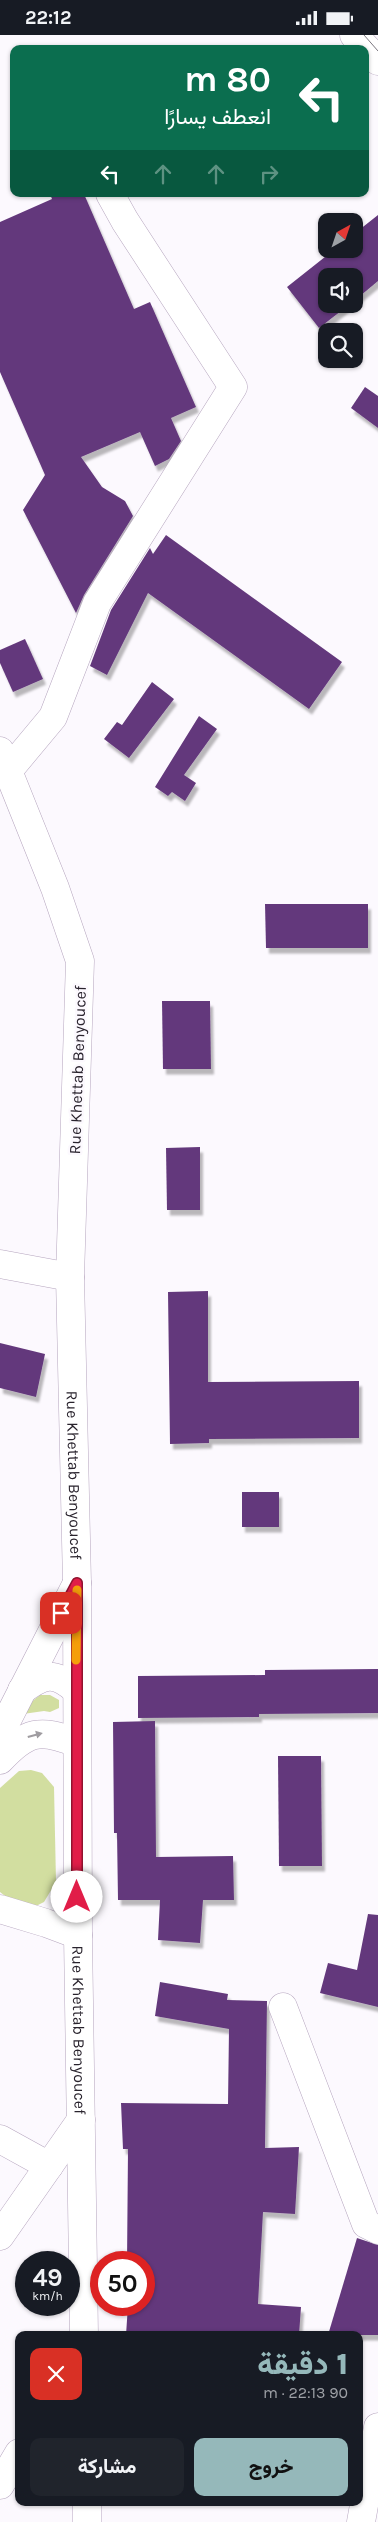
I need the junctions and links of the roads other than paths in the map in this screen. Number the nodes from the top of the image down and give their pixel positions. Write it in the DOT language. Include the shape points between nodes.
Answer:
graph roads {
  1 [pos="354,35"];
  2 [pos="363,45"];
  3 [pos="369,51"];
  4 [pos="378,61"];
  5 [pos="112,197"];
  6 [pos="4,761"];
  7 [pos="0,1264"];
  8 [pos="70,1277"];
  9 [pos="77,1583"];
  10 [pos="22,1689"];
  11 [pos="75,1689"];
  12 [pos="0,1734"];
  13 [pos="76,1743"];
  14 [pos="0,1760"];
  15 [pos="0,1909"];
  16 [pos="78,1935"];
  17 [pos="283,2007"];
  18 [pos="81,2120"];
  19 [pos="0,2139"];
  20 [pos="49,2166"];
  21 [pos="8,2211"];
  22 [pos="378,2230"];
  23 [pos="0,2236"];
  24 [pos="84,2331"];
  25 [pos="378,2427"];
  26 [pos="15,2460"];
  27 [pos="0,2485"];
  28 [pos="87,2506"];
  29 [pos="88,2522"];
  30 [pos="361,2522"];
  1 -- 2 [label="main road"];
  3 -- 4 [label="main road"];
  5 -- 6 [label="main road" via="233,387 97,603 53,717"];
  6 -- 8 [label="main road, Rue Khettab Benyoucef" via="55,888 80,961"];
  7 -- 8 [label="main road"];
  8 -- 9 [label="main road, Rue Khettab Benyoucef"];
  9 -- 10 [label="main road"];
  9 -- 11 [label="main road, Rue Khettab Benyoucef"];
  10 -- 11 [label="main road" via="41,1677 50,1676 58,1677"];
  10 -- 12 [label="main road"];
  11 -- 13 [label="main road, Rue Khettab Benyoucef"];
  14 -- 13 [label="main road, one-way" via="22,1739 35,1733 55,1735"];
  13 -- 16 [label="main road, Rue Khettab Benyoucef"];
  15 -- 16 [label="main road"];
  16 -- 18 [label="main road, Rue Khettab Benyoucef"];
  17 -- 22 [label="main road" via="366,2224"];
  18 -- 20 [label="main road"];
  18 -- 24 [label="main road, Rue Khettab Benyoucef"];
  19 -- 20 [label="main road"];
  20 -- 21 [label="main road"];
  21 -- 23 [label="main road"];
  25 -- 30 [label="main road"];
  26 -- 27 [label="main road"];
  28 -- 29 [label="main road"];
}
